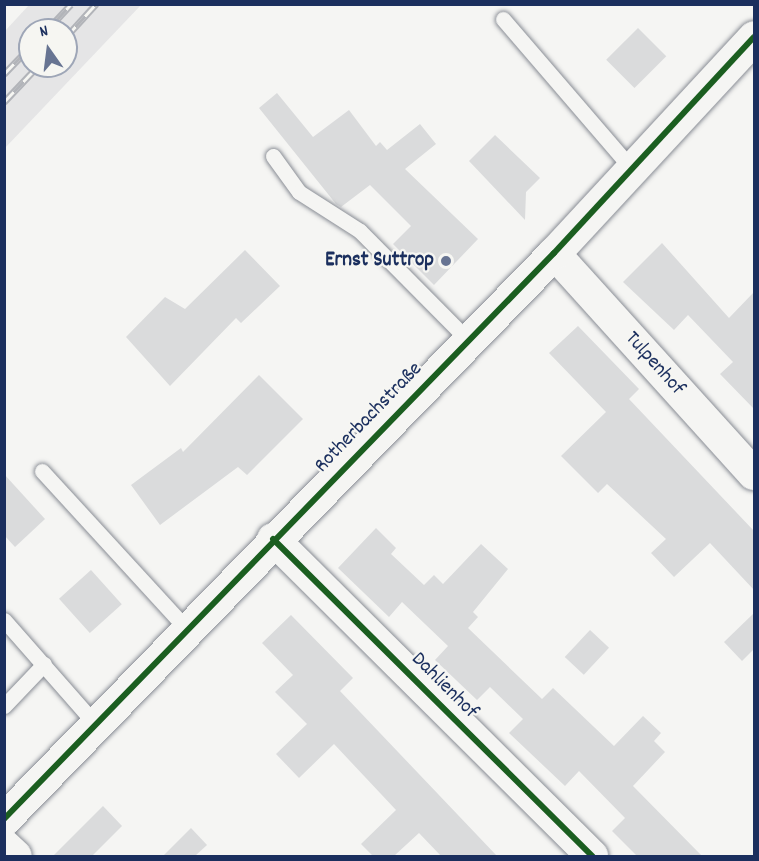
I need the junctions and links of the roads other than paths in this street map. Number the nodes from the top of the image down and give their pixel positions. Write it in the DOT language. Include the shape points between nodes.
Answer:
graph roads {
  1 [pos="503,19"];
  2 [pos="754,37"];
  3 [pos="273,156"];
  4 [pos="631,168"];
  5 [pos="554,253"];
  6 [pos="468,340"];
  7 [pos="42,471"];
  8 [pos="754,474"];
  9 [pos="273,539"];
  10 [pos="4,620"];
  11 [pos="185,627"];
  12 [pos="44,664"];
  13 [pos="4,706"];
  14 [pos="97,726"];
  15 [pos="4,819"];
  16 [pos="4,845"];
  17 [pos="16,856"];
  18 [pos="592,856"];
  1 -- 4 [label="lane"];
  2 -- 4 [label="street, Rotherbachstraße"];
  3 -- 6 [label="lane" via="299,192 360,231"];
  4 -- 5 [label="street, Rotherbachstraße"];
  5 -- 6 [label="street, Rotherbachstraße"];
  5 -- 8 [label="street, Tulpenhof"];
  6 -- 9 [label="street, Rotherbachstraße"];
  7 -- 11 [label="lane"];
  9 -- 11 [label="street, Rotherbachstraße"];
  9 -- 18 [label="street, Dahlienhof"];
  10 -- 12 [label="lane"];
  11 -- 14 [label="street, Rotherbachstraße"];
  12 -- 13 [label="lane"];
  12 -- 14 [label="lane"];
  14 -- 15 [label="street, Rotherbachstraße"];
  16 -- 17 [label="street"];
}
